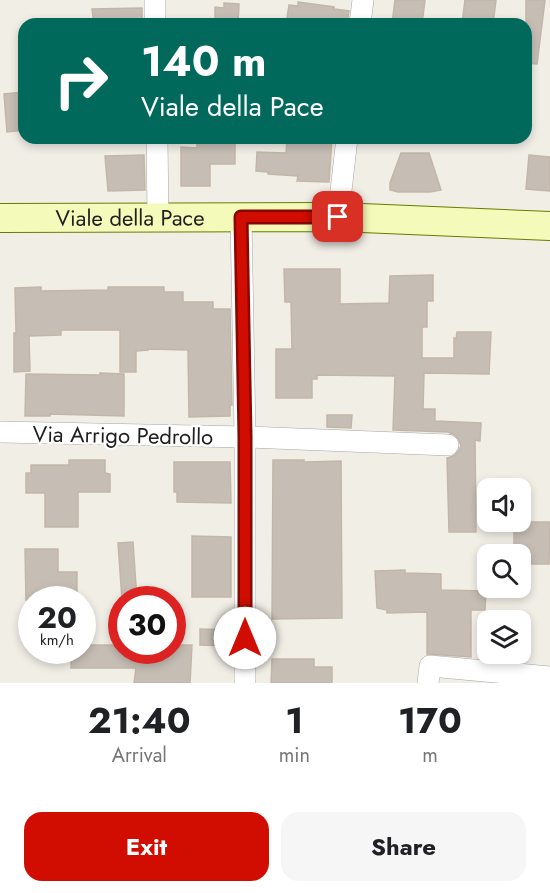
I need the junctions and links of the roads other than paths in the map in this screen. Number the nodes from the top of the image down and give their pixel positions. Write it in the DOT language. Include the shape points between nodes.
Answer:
graph roads {
  1 [pos="155,0"];
  2 [pos="363,0"];
  3 [pos="155,18"];
  4 [pos="361,18"];
  5 [pos="157,144"];
  6 [pos="346,144"];
  7 [pos="241,217"];
  8 [pos="338,217"];
  9 [pos="0,218"];
  10 [pos="158,218"];
  11 [pos="550,226"];
  12 [pos="0,432"];
  13 [pos="245,437"];
  14 [pos="448,446"];
  15 [pos="550,677"];
  16 [pos="245,683"];
  17 [pos="428,683"];
  1 -- 3 [label="street"];
  2 -- 4 [label="street"];
  5 -- 10 [label="street"];
  6 -- 8 [label="street"];
  7 -- 8 [label="main road, Viale della Pace"];
  7 -- 10 [label="main road, Viale della Pace"];
  7 -- 13 [label="street"];
  8 -- 11 [label="main road, Viale della Pace"];
  9 -- 10 [label="main road, Viale della Pace"];
  12 -- 13 [label="street, Via Arrigo Pedrollo"];
  13 -- 14 [label="street, Via Arrigo Pedrollo"];
  13 -- 16 [label="street"];
  15 -- 17 [label="street" via="430,666"];
}
